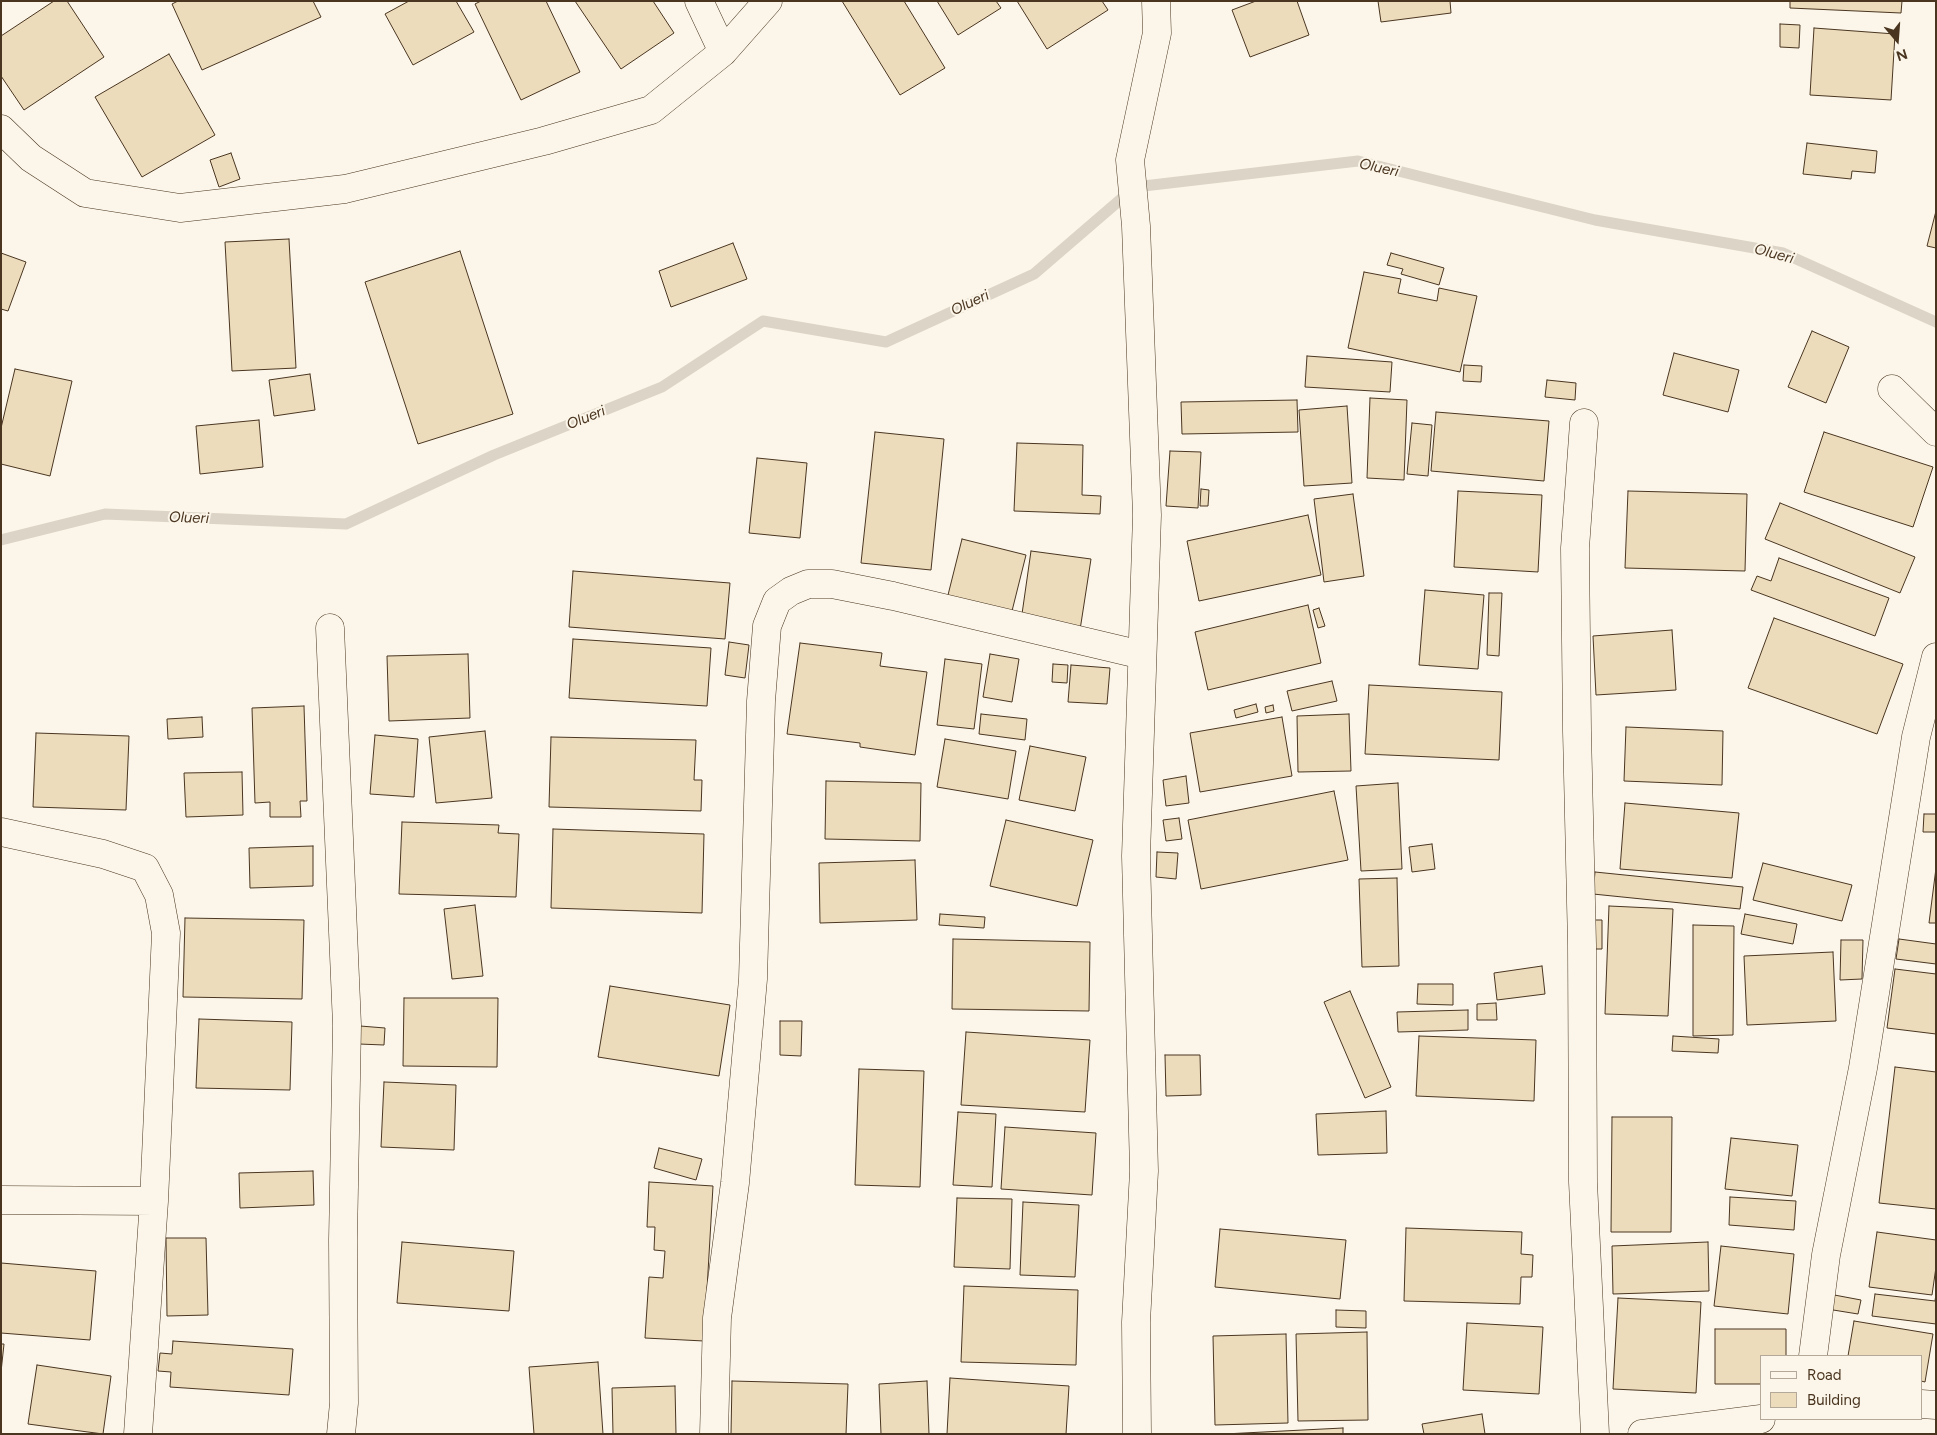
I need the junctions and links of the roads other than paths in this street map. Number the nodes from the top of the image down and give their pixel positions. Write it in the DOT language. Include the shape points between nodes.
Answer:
graph roads {
  1 [pos="698,1"];
  2 [pos="768,1"];
  3 [pos="1156,1"];
  4 [pos="723,52"];
  5 [pos="1,129"];
  6 [pos="1892,390"];
  7 [pos="1584,423"];
  8 [pos="1936,432"];
  9 [pos="330,628"];
  10 [pos="1142,655"];
  11 [pos="1936,657"];
  12 [pos="1,832"];
  13 [pos="1,1200"];
  14 [pos="154,1201"];
  15 [pos="1813,1355"];
  16 [pos="1922,1404"];
  17 [pos="1936,1405"];
  18 [pos="1760,1419"];
  19 [pos="138,1434"];
  20 [pos="341,1434"];
  21 [pos="714,1434"];
  22 [pos="1137,1434"];
  23 [pos="1595,1434"];
  24 [pos="1642,1434"];
  1 -- 4 [label="street"];
  2 -- 4 [label="street"];
  3 -- 10 [label="street" via="1157,33 1130,160 1136,226 1146,515"];
  4 -- 5 [label="street" via="650,110 544,141 345,188 180,208 85,194 31,158"];
  6 -- 8 [label="street"];
  7 -- 23 [label="street" via="1575,548 1583,1182"];
  9 -- 20 [label="street" via="347,1025 344,1403"];
  10 -- 21 [label="street" via="832,584 808,584 777,601 766,635 753,979 735,1183 717,1318"];
  10 -- 22 [label="street" via="1136,856 1144,1171 1136,1322"];
  11 -- 15 [label="street" via="1916,737 1863,1068 1826,1255"];
  12 -- 14 [label="street" via="103,854 145,868 159,895 166,933"];
  13 -- 14 [label="street"];
  14 -- 19 [label="street"];
  16 -- 17 [label="street"];
  18 -- 24 [label="street"];
}
